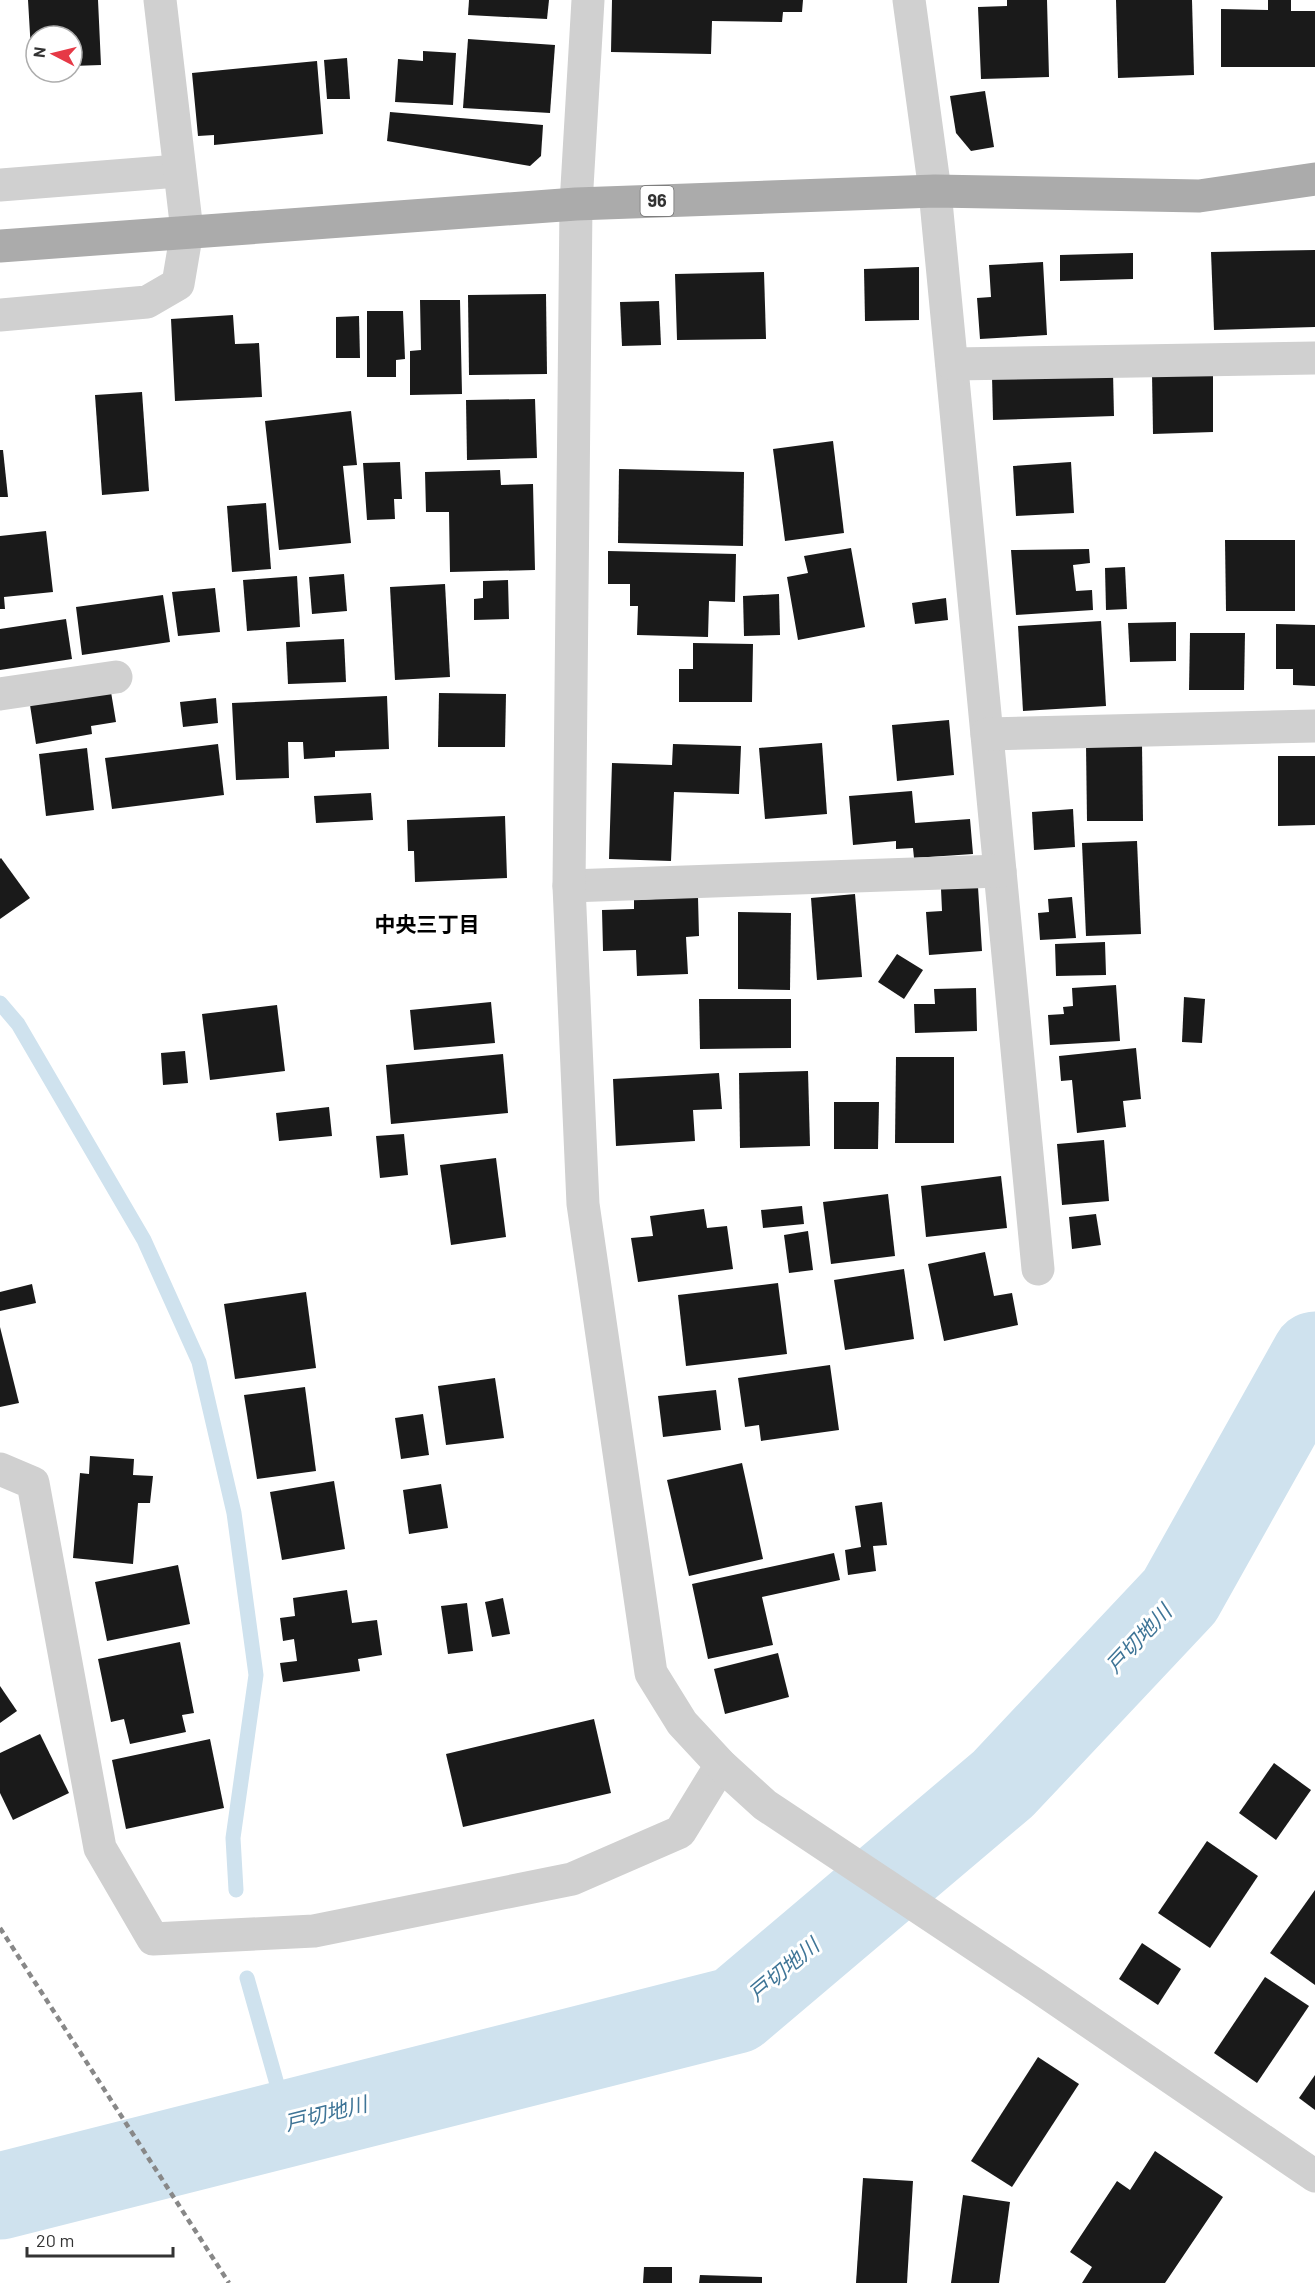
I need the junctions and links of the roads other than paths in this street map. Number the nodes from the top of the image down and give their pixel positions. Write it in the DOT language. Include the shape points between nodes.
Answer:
graph roads {
  1 [pos="160,0"];
  2 [pos="588,0"];
  3 [pos="909,0"];
  4 [pos="178,171"];
  5 [pos="1315,180"];
  6 [pos="0,185"];
  7 [pos="935,191"];
  8 [pos="576,204"];
  9 [pos="187,231"];
  10 [pos="0,246"];
  11 [pos="0,315"];
  12 [pos="1315,358"];
  13 [pos="952,364"];
  14 [pos="116,677"];
  15 [pos="0,694"];
  16 [pos="1315,726"];
  17 [pos="987,734"];
  18 [pos="1000,871"];
  19 [pos="569,886"];
  20 [pos="1038,1269"];
  21 [pos="0,1469"];
  22 [pos="721,1765"];
  23 [pos="1315,2176"];
  1 -- 4 [label="street"];
  2 -- 8 [label="street"];
  3 -- 7 [label="street"];
  4 -- 6 [label="street"];
  4 -- 9 [label="street"];
  5 -- 7 [label="main road, 96" via="1198,195"];
  7 -- 8 [label="main road, 96"];
  7 -- 13 [label="street"];
  8 -- 9 [label="main road, 96"];
  8 -- 19 [label="street"];
  9 -- 10 [label="main road, 96"];
  9 -- 11 [label="street" via="178,284 147,302"];
  12 -- 13 [label="street"];
  13 -- 17 [label="street"];
  14 -- 15 [label="street"];
  16 -- 17 [label="street"];
  17 -- 18 [label="street"];
  18 -- 19 [label="street"];
  18 -- 20 [label="street"];
  19 -- 22 [label="street" via="583,1204 651,1673 682,1723"];
  21 -- 22 [label="street" via="33,1484 100,1848 153,1939 314,1930 572,1879 680,1832"];
  22 -- 23 [label="street" via="765,1805"];
}
